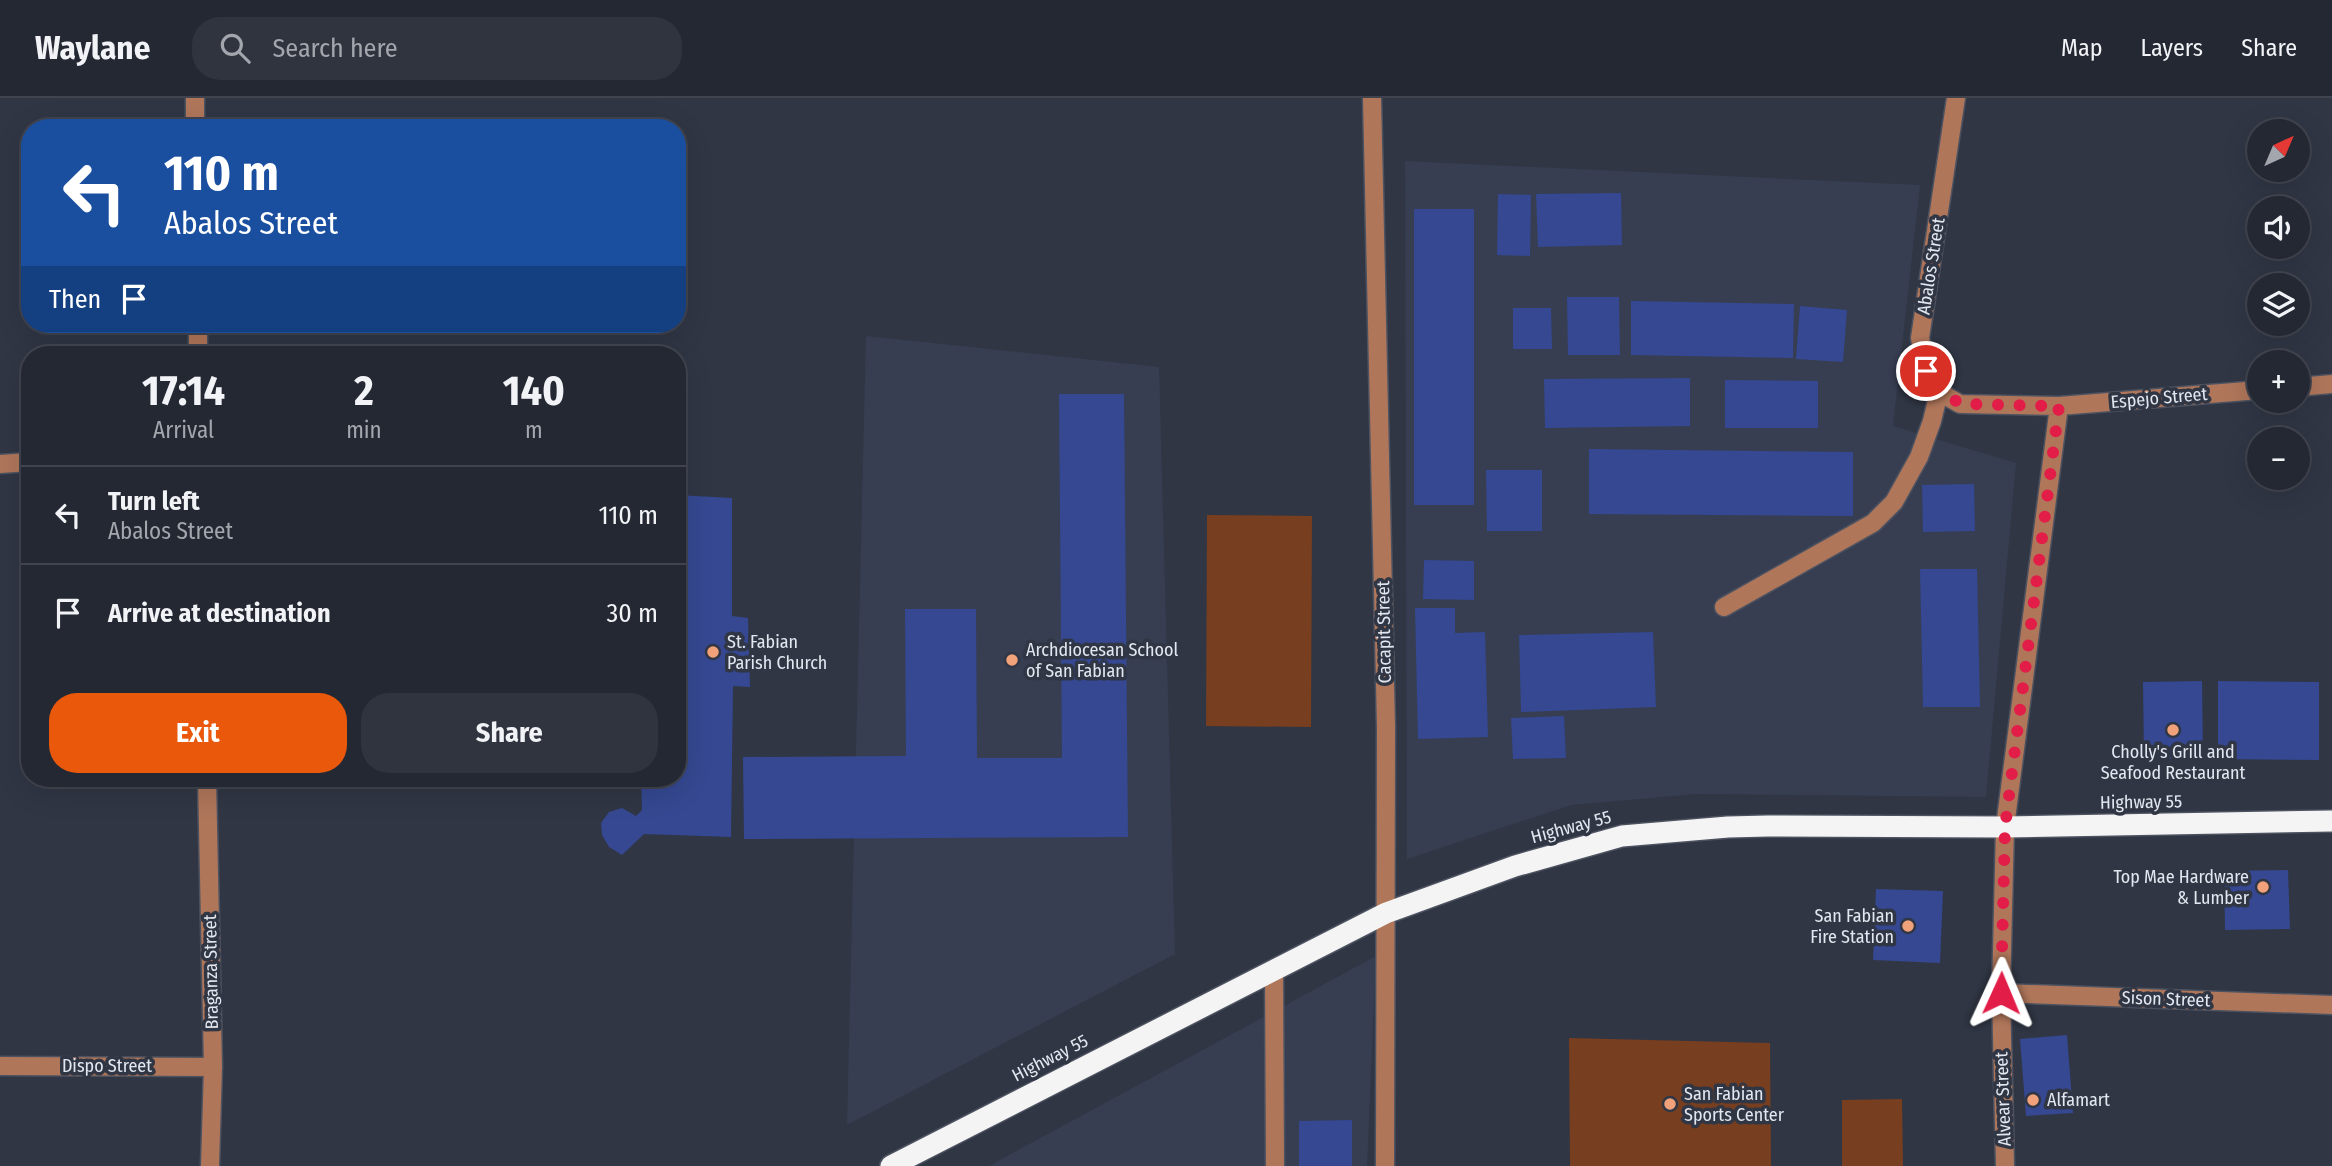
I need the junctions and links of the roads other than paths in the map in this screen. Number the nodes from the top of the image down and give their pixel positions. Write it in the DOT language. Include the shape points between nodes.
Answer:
graph roads {
  1 [pos="195,98"];
  2 [pos="1372,98"];
  3 [pos="1956,98"];
  4 [pos="195,119"];
  5 [pos="2332,384"];
  6 [pos="2310,386"];
  7 [pos="1939,391"];
  8 [pos="2247,391"];
  9 [pos="2059,406"];
  10 [pos="21,463"];
  11 [pos="0,464"];
  12 [pos="1724,607"];
  13 [pos="206,787"];
  14 [pos="2332,821"];
  15 [pos="2005,827"];
  16 [pos="1386,913"];
  17 [pos="1274,970"];
  18 [pos="2001,993"];
  19 [pos="2332,1004"];
  20 [pos="0,1066"];
  21 [pos="213,1067"];
  22 [pos="209,1166"];
  23 [pos="891,1166"];
  24 [pos="1275,1166"];
  25 [pos="1385,1166"];
  26 [pos="2005,1166"];
  1 -- 4 [label="street"];
  2 -- 16 [label="street, Cacapit Street"];
  3 -- 7 [label="street, Abalos Street" via="1920,338 1926,371"];
  5 -- 6 [label="street"];
  7 -- 9 [label="street" via="1961,404"];
  7 -- 12 [label="street" via="1919,457 1894,502 1873,523"];
  8 -- 9 [label="street, Espejo Street"];
  9 -- 15 [label="street, Alvear Street"];
  10 -- 11 [label="street"];
  13 -- 21 [label="street, Braganza Street"];
  14 -- 15 [label="highway, Highway 55"];
  15 -- 16 [label="highway, Highway 55" via="1741,826 1622,836 1515,866"];
  15 -- 18 [label="street, Alvear Street"];
  16 -- 17 [label="highway, Highway 55"];
  16 -- 25 [label="street, Cacapit Street"];
  17 -- 23 [label="highway, Highway 55"];
  17 -- 24 [label="street"];
  18 -- 19 [label="street, Sison Street"];
  18 -- 26 [label="street, Alvear Street"];
  20 -- 21 [label="street, Dispo Street"];
  21 -- 22 [label="street, Braganza Street"];
}
